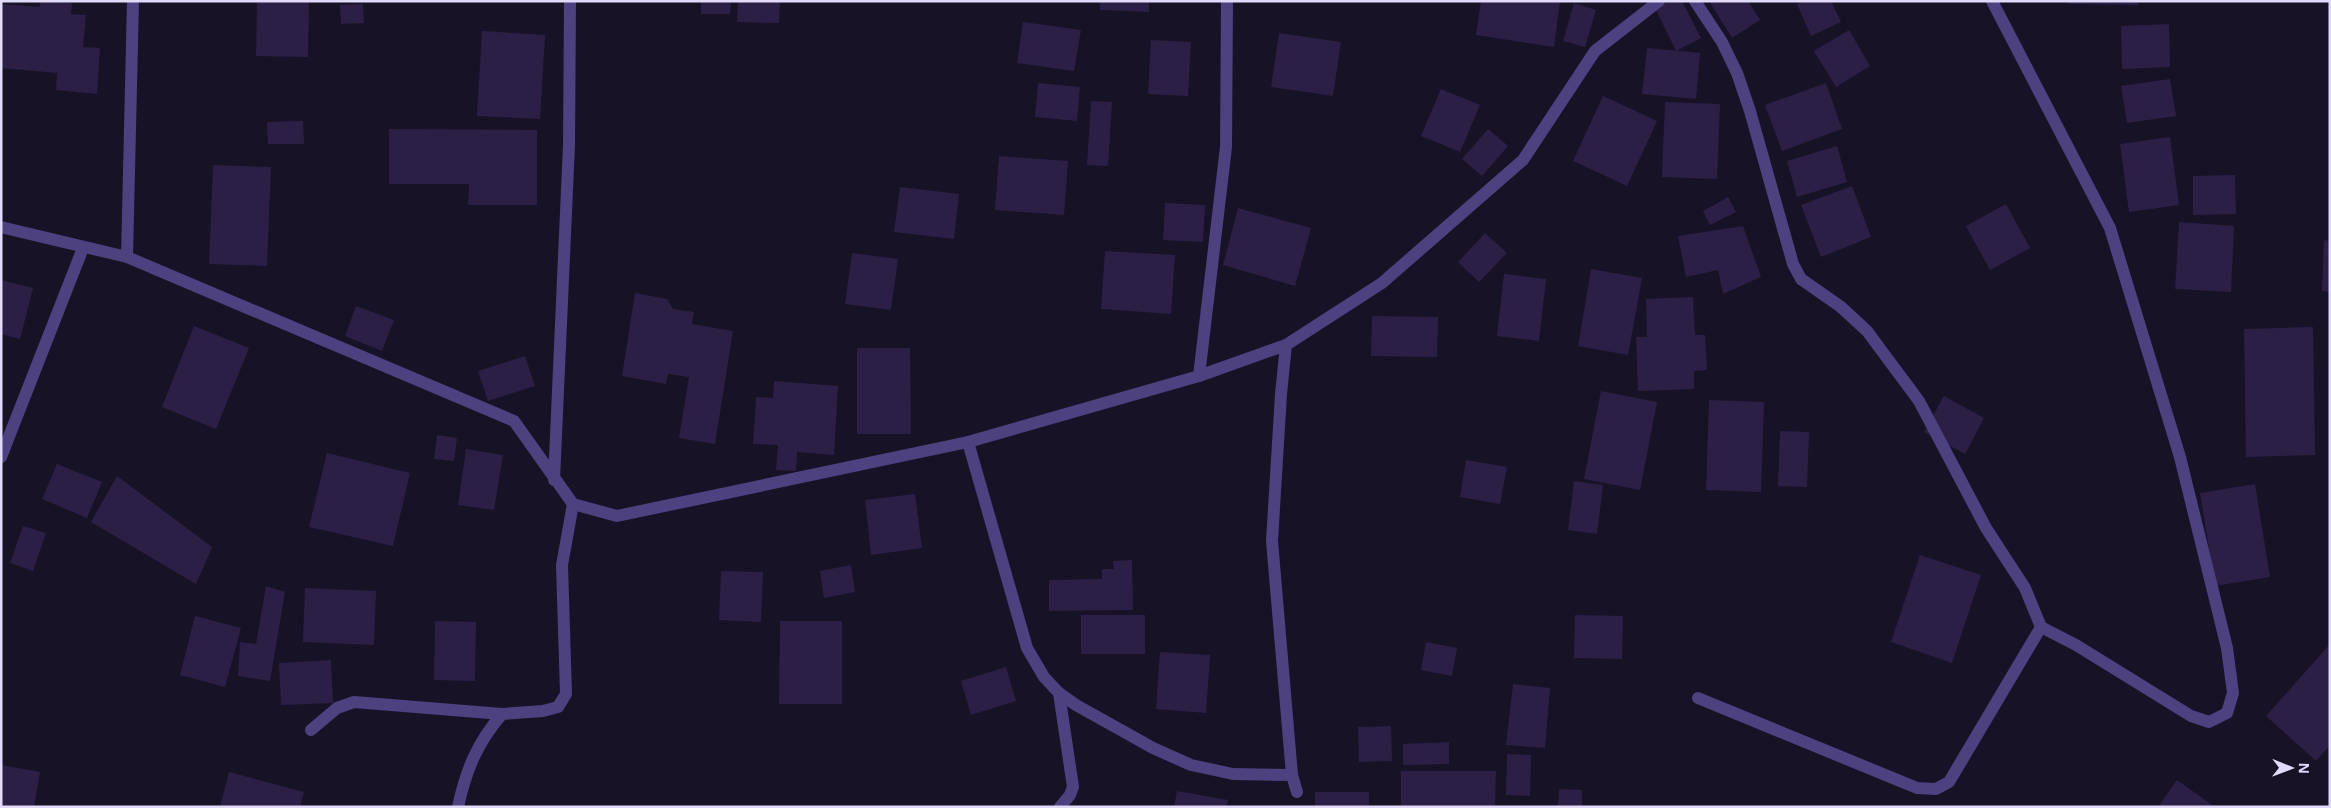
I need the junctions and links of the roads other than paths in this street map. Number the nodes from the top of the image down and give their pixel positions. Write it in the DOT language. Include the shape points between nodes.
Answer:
graph roads {
  1 [pos="133,1"];
  2 [pos="570,1"];
  3 [pos="1227,1"];
  4 [pos="1659,1"];
  5 [pos="1695,1"];
  6 [pos="1992,1"];
  7 [pos="1,227"];
  8 [pos="83,248"];
  9 [pos="127,257"];
  10 [pos="1286,344"];
  11 [pos="1199,376"];
  12 [pos="968,442"];
  13 [pos="1,457"];
  14 [pos="554,480"];
  15 [pos="573,504"];
  16 [pos="2041,627"];
  17 [pos="1060,693"];
  18 [pos="1698,698"];
  19 [pos="502,714"];
  20 [pos="311,730"];
  21 [pos="1292,775"];
  22 [pos="1297,792"];
  23 [pos="458,807"];
  24 [pos="1060,807"];
  1 -- 9 [label="street"];
  2 -- 14 [label="street" via="569,145"];
  3 -- 11 [label="street" via="1226,147"];
  4 -- 10 [label="street" via="1595,52 1523,160 1382,283"];
  5 -- 16 [label="street" via="1722,42 1737,74 1793,264 1801,279 1867,330 1919,402 1986,528 2025,588"];
  6 -- 16 [label="street" via="2110,228 2180,457 2227,648 2233,693 2226,713 2209,722 2191,716"];
  7 -- 8 [label="street"];
  8 -- 9 [label="street"];
  8 -- 13 [label="street"];
  9 -- 14 [label="street" via="514,420"];
  10 -- 11 [label="street"];
  10 -- 21 [label="street" via="1272,540"];
  11 -- 12 [label="street"];
  12 -- 15 [label="street" via="617,516"];
  12 -- 17 [label="street" via="1027,648 1044,677"];
  14 -- 15 [label="street"];
  15 -- 19 [label="street" via="562,565 566,694 558,707"];
  16 -- 18 [label="street" via="1949,782 1936,789 1917,788"];
  17 -- 21 [label="street" via="1153,748 1192,765 1233,774"];
  17 -- 24 [label="street" via="1073,787"];
  19 -- 20 [label="street" via="354,702 337,708"];
  19 -- 23 [label="street" via="488,731 465,775"];
  21 -- 22 [label="street"];
}
